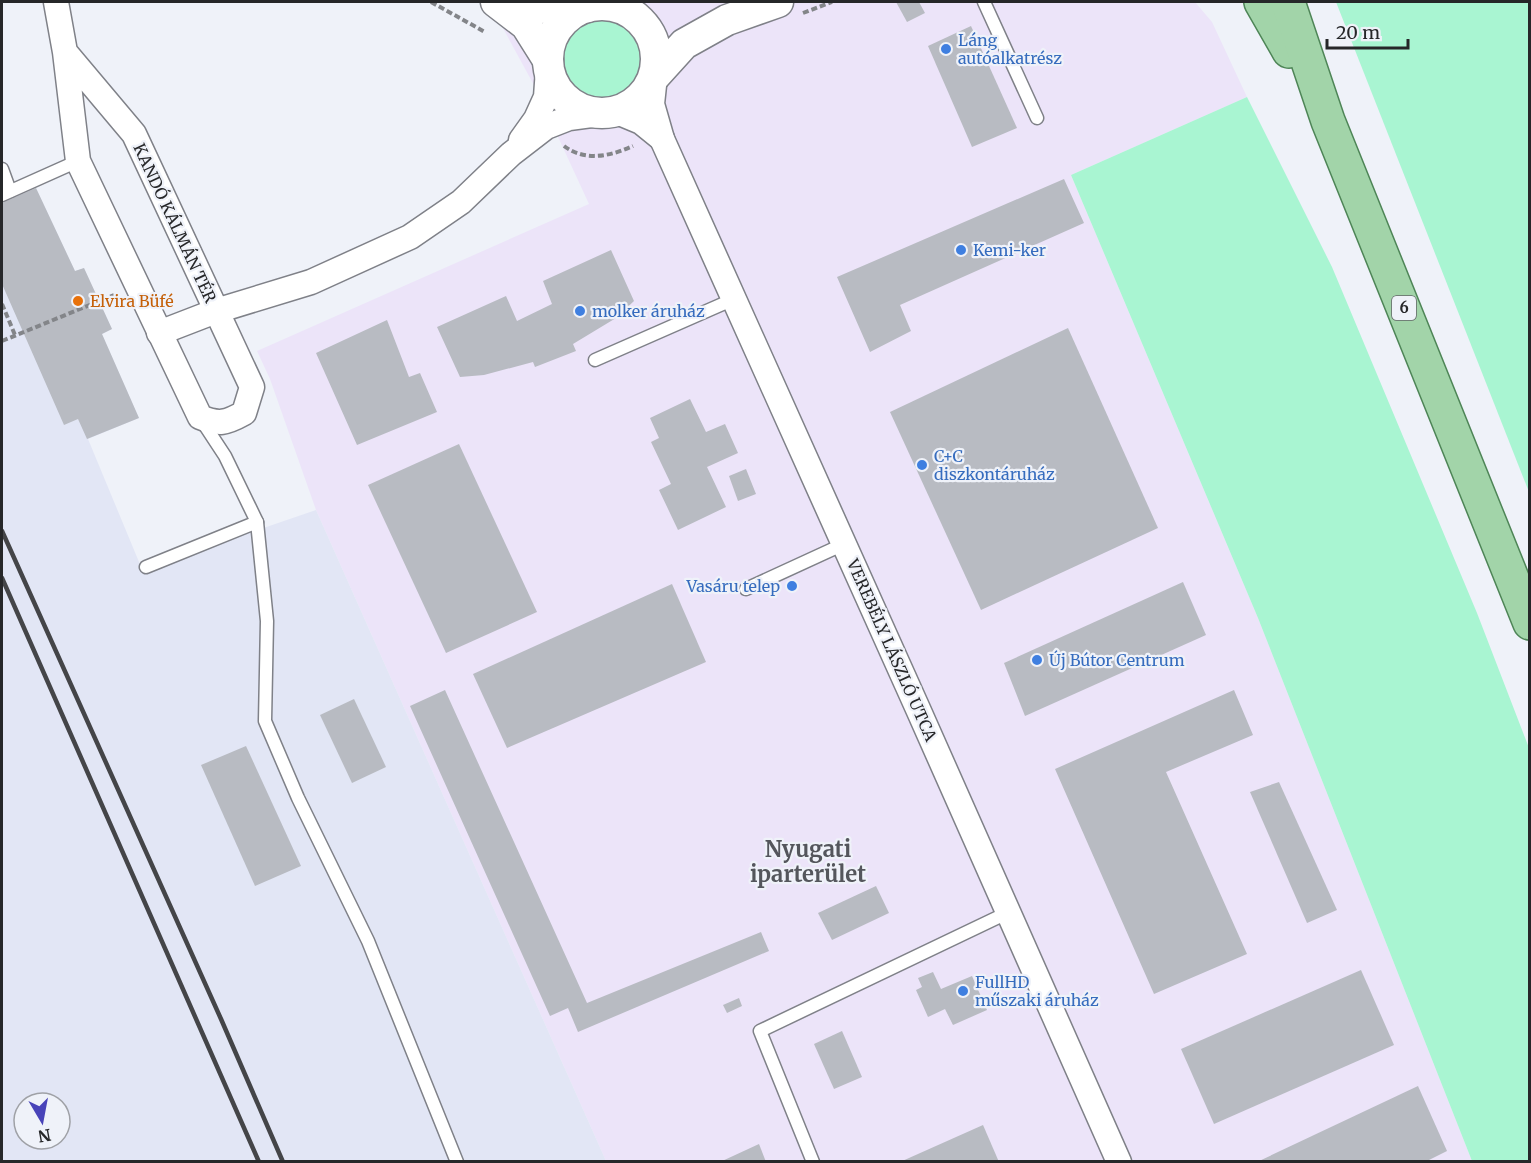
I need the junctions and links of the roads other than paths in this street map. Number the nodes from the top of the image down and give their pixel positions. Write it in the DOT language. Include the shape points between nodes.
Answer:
graph roads {
  1 [pos="56,2"];
  2 [pos="496,2"];
  3 [pos="507,2"];
  4 [pos="778,2"];
  5 [pos="984,2"];
  6 [pos="1261,2"];
  7 [pos="1288,2"];
  8 [pos="587,7"];
  9 [pos="632,13"];
  10 [pos="727,20"];
  11 [pos="65,51"];
  12 [pos="548,64"];
  13 [pos="655,76"];
  14 [pos="608,113"];
  15 [pos="1037,118"];
  16 [pos="1328,121"];
  17 [pos="662,139"];
  18 [pos="511,154"];
  19 [pos="78,161"];
  20 [pos="2,169"];
  21 [pos="6,193"];
  22 [pos="734,299"];
  23 [pos="216,311"];
  24 [pos="159,333"];
  25 [pos="595,360"];
  26 [pos="200,417"];
  27 [pos="257,522"];
  28 [pos="844,544"];
  29 [pos="146,567"];
  30 [pos="746,589"];
  31 [pos="1530,623"];
  32 [pos="1009,912"];
  33 [pos="457,1161"];
  34 [pos="813,1161"];
  35 [pos="1119,1161"];
  1 -- 11 [label="street, KANDÓ KÁLMÁN TÉR"];
  2 -- 12 [label="street" via="526,25"];
  3 -- 8 [label="street" via="537,8"];
  4 -- 10 [label="street"];
  5 -- 15 [label="lane"];
  6 -- 16 [label="main road, 6"];
  7 -- 16 [label="main road, 6"];
  8 -- 9 [label="street" via="615,6"];
  8 -- 12 [label="street" via="565,19 554,34"];
  9 -- 10 [label="street" via="674,25"];
  9 -- 13 [label="street" via="654,40"];
  10 -- 13 [label="street" via="684,44"];
  11 -- 19 [label="street, KANDÓ KÁLMÁN TÉR"];
  11 -- 23 [label="street, KANDÓ KÁLMÁN TÉR" via="134,134"];
  12 -- 14 [label="street" via="554,86 566,100 581,110"];
  12 -- 18 [label="street, KANDÓ KÁLMÁN TÉR" via="546,98"];
  13 -- 14 [label="street" via="633,105"];
  13 -- 17 [label="street, VEREBÉLY LÁSZLÓ UTCA" via="652,104"];
  14 -- 17 [label="street, VEREBÉLY LÁSZLÓ UTCA" via="641,122"];
  14 -- 18 [label="street, KANDÓ KÁLMÁN TÉR" via="569,118 546,127"];
  16 -- 31 [label="main road, 6"];
  17 -- 22 [label="street, VEREBÉLY LÁSZLÓ UTCA"];
  18 -- 23 [label="street, KANDÓ KÁLMÁN TÉR" via="460,202 410,237 311,282"];
  19 -- 21 [label="lane"];
  19 -- 24 [label="street, KANDÓ KÁLMÁN TÉR"];
  20 -- 21 [label="lane"];
  22 -- 25 [label="lane"];
  22 -- 28 [label="street, VEREBÉLY LÁSZLÓ UTCA"];
  23 -- 24 [label="street, KANDÓ KÁLMÁN TÉR"];
  23 -- 26 [label="street, KANDÓ KÁLMÁN TÉR" via="252,387 244,413 228,422 214,423"];
  24 -- 26 [label="street, KANDÓ KÁLMÁN TÉR"];
  26 -- 27 [label="lane, KANDÓ KÁLMÁN TÉR" via="225,456"];
  27 -- 29 [label="lane"];
  27 -- 33 [label="lane" via="267,621 265,721 368,941"];
  28 -- 30 [label="lane"];
  28 -- 32 [label="street, VEREBÉLY LÁSZLÓ UTCA"];
  32 -- 34 [label="lane" via="760,1030"];
  32 -- 35 [label="street, VEREBÉLY LÁSZLÓ UTCA"];
}
